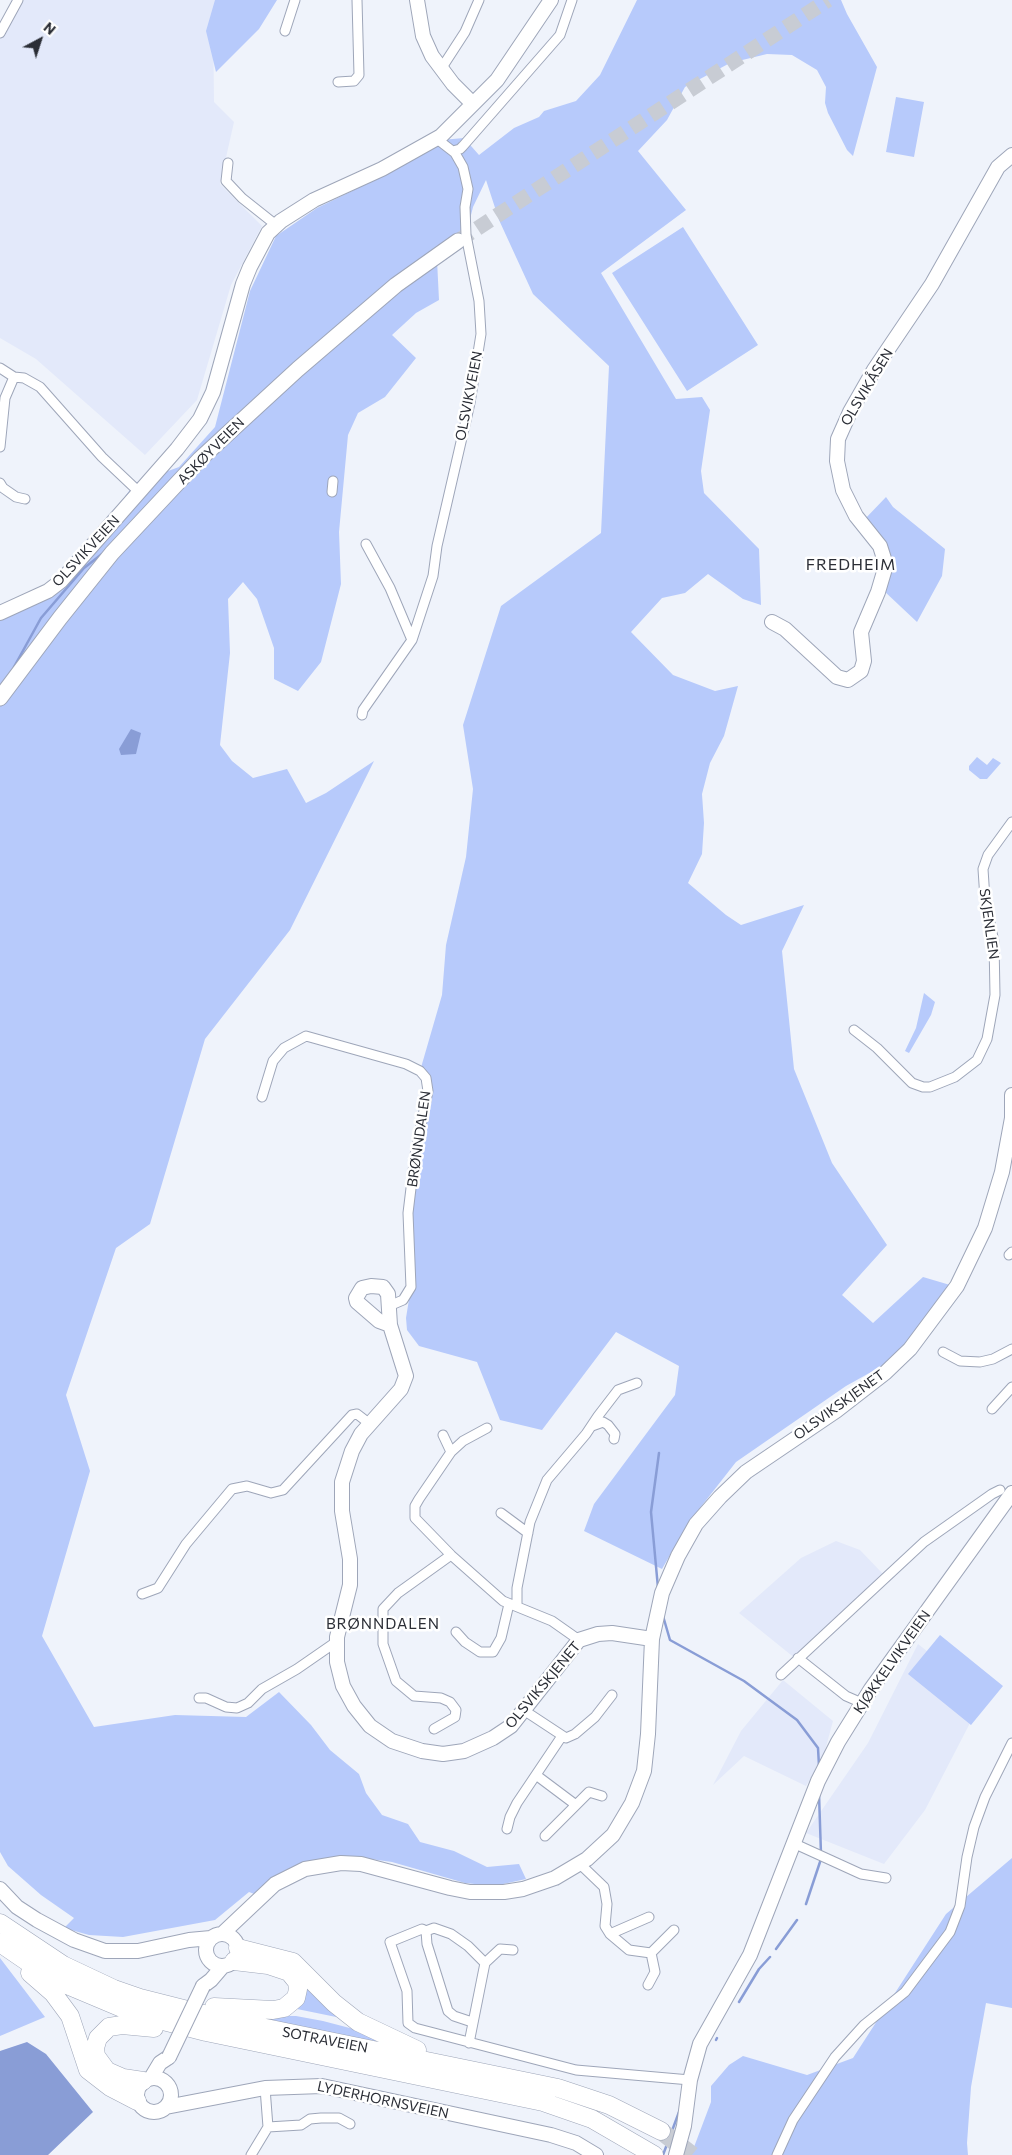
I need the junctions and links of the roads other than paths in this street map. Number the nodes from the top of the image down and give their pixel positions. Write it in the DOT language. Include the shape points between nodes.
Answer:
graph roads {
  1 [pos="18,0"];
  2 [pos="295,0"];
  3 [pos="357,0"];
  4 [pos="417,0"];
  5 [pos="479,0"];
  6 [pos="551,0"];
  7 [pos="572,0"];
  8 [pos="285,30"];
  9 [pos="0,33"];
  10 [pos="440,69"];
  11 [pos="338,82"];
  12 [pos="473,104"];
  13 [pos="437,139"];
  14 [pos="453,151"];
  15 [pos="1012,155"];
  16 [pos="228,163"];
  17 [pos="276,225"];
  18 [pos="458,241"];
  19 [pos="0,368"];
  20 [pos="14,377"];
  21 [pos="0,447"];
  22 [pos="333,481"];
  23 [pos="0,482"];
  24 [pos="139,492"];
  25 [pos="332,492"];
  26 [pos="25,498"];
  27 [pos="366,544"];
  28 [pos="0,613"];
  29 [pos="772,622"];
  30 [pos="412,640"];
  31 [pos="0,698"];
  32 [pos="362,715"];
  33 [pos="1012,822"];
  34 [pos="854,1030"];
  35 [pos="1012,1095"];
  36 [pos="262,1096"];
  37 [pos="389,1306"];
  38 [pos="390,1325"];
  39 [pos="1012,1349"];
  40 [pos="943,1352"];
  41 [pos="637,1383"];
  42 [pos="1012,1387"];
  43 [pos="992,1409"];
  44 [pos="370,1424"];
  45 [pos="592,1426"];
  46 [pos="487,1428"];
  47 [pos="443,1435"];
  48 [pos="614,1439"];
  49 [pos="451,1452"];
  50 [pos="1006,1492"];
  51 [pos="500,1513"];
  52 [pos="528,1533"];
  53 [pos="451,1555"];
  54 [pos="142,1594"];
  55 [pos="513,1605"];
  56 [pos="456,1632"];
  57 [pos="652,1639"];
  58 [pos="578,1640"];
  59 [pos="336,1642"];
  60 [pos="798,1658"];
  61 [pos="781,1675"];
  62 [pos="612,1695"];
  63 [pos="199,1698"];
  64 [pos="862,1703"];
  65 [pos="525,1711"];
  66 [pos="434,1729"];
  67 [pos="562,1736"];
  68 [pos="1012,1743"];
  69 [pos="536,1775"];
  70 [pos="602,1796"];
  71 [pos="576,1805"];
  72 [pos="508,1829"];
  73 [pos="545,1836"];
  74 [pos="793,1843"];
  75 [pos="580,1864"];
  76 [pos="886,1878"];
  77 [pos="0,1889"];
  78 [pos="648,1917"];
  79 [pos="0,1922"];
  80 [pos="674,1930"];
  81 [pos="426,1931"];
  82 [pos="610,1934"];
  83 [pos="0,1943"];
  84 [pos="168,1946"];
  85 [pos="227,1947"];
  86 [pos="0,1950"];
  87 [pos="513,1950"];
  88 [pos="651,1953"];
  89 [pos="208,1956"];
  90 [pos="485,1963"];
  91 [pos="71,1969"];
  92 [pos="648,1985"];
  93 [pos="203,1986"];
  94 [pos="472,2022"];
  95 [pos="469,2043"];
  96 [pos="302,2051"];
  97 [pos="169,2057"];
  98 [pos="478,2071"];
  99 [pos="147,2079"];
  100 [pos="690,2080"];
  101 [pos="168,2086"];
  102 [pos="264,2088"];
  103 [pos="204,2098"];
  104 [pos="137,2101"];
  105 [pos="166,2107"];
  106 [pos="350,2124"];
  107 [pos="268,2127"];
  108 [pos="662,2131"];
  109 [pos="560,2138"];
  110 [pos="251,2155"];
  111 [pos="586,2155"];
  112 [pos="596,2155"];
  113 [pos="654,2155"];
  114 [pos="676,2155"];
  115 [pos="777,2155"];
  1 -- 9 [label="street"];
  2 -- 8 [label="street"];
  3 -- 11 [label="street" via="360,75 354,81"];
  4 -- 10 [label="main road" via="423,36"];
  5 -- 10 [label="street" via="465,32"];
  6 -- 12 [label="main road" via="497,80"];
  7 -- 14 [label="street" via="560,35 463,146"];
  10 -- 12 [label="main road"];
  12 -- 13 [label="main road, OLSVIKVEIEN"];
  13 -- 14 [label="street, OLSVIKVEIEN"];
  13 -- 17 [label="main road, OLSVIKVEIEN" via="389,166 314,200"];
  14 -- 30 [label="street, OLSVIKVEIEN" via="463,167 468,189 466,235 479,301 481,334 470,403 433,576"];
  15 -- 29 [label="main road, OLSVIKÅSEN" via="998,167 983,191 932,284 874,370 837,441 843,490 856,516 880,546 886,565 861,632 864,661 861,671 848,680 837,677 785,628"];
  16 -- 17 [label="street" via="226,181"];
  17 -- 24 [label="main road, OLSVIKVEIEN" via="268,233 250,267 231,322 213,392 200,418 177,450"];
  18 -- 31 [label="main road, ASKØYVEIEN" via="396,285 200,459 112,553"];
  19 -- 20 [label="street"];
  20 -- 21 [label="street" via="4,398"];
  20 -- 24 [label="street" via="24,378 40,387 102,458"];
  22 -- 25 [label="street"];
  23 -- 26 [label="street" via="16,497"];
  24 -- 28 [label="main road, OLSVIKVEIEN" via="61,582 48,592"];
  27 -- 30 [label="street" via="390,588"];
  30 -- 32 [label="street, OLSVIKVEIEN"];
  33 -- 34 [label="street, SKJENLIEN" via="991,850 983,869 994,942 995,995 987,1039 977,1060 955,1077 923,1087 908,1079"];
  35 -- 57 [label="main road, OLSVIKSKJENET" via="1012,1118 1002,1172 985,1228 956,1286 910,1349 885,1373 836,1412 746,1472 696,1524 669,1576"];
  36 -- 37 [label="street, BRØNNDALEN" via="272,1061 284,1048 306,1036 406,1064 426,1078 428,1091 408,1213 411,1287 403,1300"];
  37 -- 38 [label="main road, OLSVIKSKJENET"];
  37 -- 38 [label="main road, OLSVIKSKJENET" via="388,1294 383,1287 362,1288 356,1298 373,1317"];
  38 -- 44 [label="main road, OLSVIKSKJENET" via="404,1366 404,1383"];
  39 -- 40 [label="street" via="980,1362 960,1360"];
  41 -- 45 [label="street" via="618,1390"];
  42 -- 43 [label="street"];
  44 -- 54 [label="street" via="357,1414 352,1415 283,1490 271,1493 247,1486 232,1489 194,1533 158,1588"];
  44 -- 59 [label="main road, OLSVIKSKJENET" via="352,1451 342,1482 350,1585"];
  45 -- 48 [label="street" via="603,1422 615,1434"];
  45 -- 52 [label="street" via="547,1480"];
  46 -- 49 [label="street" via="463,1440"];
  47 -- 49 [label="street"];
  49 -- 53 [label="street" via="419,1499 415,1513 418,1522"];
  50 -- 60 [label="street" via="992,1494 924,1542"];
  50 -- 64 [label="main road, KJØKKELVIKVEIEN"];
  51 -- 52 [label="street"];
  52 -- 55 [label="street"];
  53 -- 55 [label="street"];
  53 -- 66 [label="street" via="398,1593 383,1609 383,1644 396,1680 414,1696 441,1698 456,1710 455,1717"];
  55 -- 56 [label="street" via="493,1652 480,1652"];
  55 -- 58 [label="street" via="552,1621"];
  57 -- 58 [label="main road, OLSVIKSKJENET" via="612,1633"];
  57 -- 75 [label="main road, OLSVIKSKJENET" via="644,1772 613,1835"];
  58 -- 65 [label="main road, OLSVIKSKJENET"];
  59 -- 63 [label="street" via="237,1708"];
  59 -- 65 [label="main road, OLSVIKSKJENET" via="347,1695 370,1726 392,1741 443,1754 464,1751 503,1732"];
  60 -- 61 [label="street"];
  60 -- 64 [label="street" via="846,1696"];
  62 -- 67 [label="street" via="580,1731 570,1737"];
  64 -- 74 [label="main road, KJØKKELVIKVEIEN" via="818,1781"];
  65 -- 67 [label="street"];
  67 -- 69 [label="street"];
  68 -- 115 [label="street" via="974,1826 958,1913 950,1932 905,1992 864,2025 834,2057 793,2120"];
  69 -- 71 [label="street"];
  69 -- 72 [label="street" via="510,1816"];
  70 -- 71 [label="street" via="590,1792"];
  71 -- 73 [label="street"];
  74 -- 76 [label="street" via="860,1874"];
  74 -- 100 [label="main road, KJØKKELVIKVEIEN" via="750,1955 700,2044"];
  75 -- 82 [label="street" via="604,1887 607,1904 605,1926"];
  75 -- 85 [label="main road, OLSVIKSKJENET" via="539,1884 490,1893 450,1888 361,1864 305,1869 275,1884 244,1913"];
  77 -- 84 [label="main road" via="17,1907 87,1946 124,1952"];
  78 -- 82 [label="street"];
  79 -- 91 [label="highway, SOTRAVEIEN"];
  80 -- 88 [label="street"];
  81 -- 90 [label="street" via="434,1928 450,1934"];
  81 -- 94 [label="street" via="446,2006 454,2016"];
  81 -- 95 [label="street" via="422,1929 390,1942 408,1991 408,2023 425,2032"];
  82 -- 88 [label="street" via="629,1950"];
  83 -- 96 [label="highway, SOTRAVEIEN" via="67,1985 136,2014"];
  84 -- 85 [label="main road" via="189,1940"];
  84 -- 89 [label="main road" via="189,1948"];
  85 -- 89 [label="main road" via="208,1943"];
  85 -- 89 [label="main road" via="218,1965"];
  85 -- 91 [label="highway" via="289,1972 297,1982 294,2001 273,2010 227,2009 174,2001 113,1982 84,1969"];
  85 -- 93 [label="main road, OLSVIKSKJENET" via="211,1980"];
  85 -- 98 [label="highway" via="293,1962 334,2003 363,2025 412,2048 465,2062"];
  86 -- 104 [label="highway" via="61,2002 70,2016 88,2070"];
  87 -- 90 [label="street" via="500,1949"];
  88 -- 92 [label="street" via="655,1972"];
  89 -- 93 [label="main road"];
  90 -- 94 [label="street"];
  91 -- 98 [label="highway, SOTRAVEIEN" via="114,1989 168,2007"];
  93 -- 97 [label="main road, bridge"];
  94 -- 95 [label="street"];
  95 -- 100 [label="street" via="576,2070"];
  96 -- 99 [label="highway" via="292,2054 134,2025 109,2027 98,2038 95,2048 100,2066 123,2078"];
  96 -- 113 [label="highway, SOTRAVEIEN" via="542,2102 599,2123"];
  97 -- 99 [label="main road"];
  97 -- 101 [label="main road"];
  98 -- 108 [label="highway, SOTRAVEIEN" via="585,2096 633,2115"];
  99 -- 101 [label="main road" via="159,2078"];
  99 -- 104 [label="main road" via="137,2090"];
  100 -- 114 [label="main road, KJØKKELVIKVEIEN" via="684,2126"];
  101 -- 103 [label="main road, LYDERHORNSVEIEN"];
  101 -- 105 [label="main road" via="170,2098"];
  102 -- 103 [label="main road, LYDERHORNSVEIEN"];
  102 -- 107 [label="street"];
  102 -- 109 [label="main road, LYDERHORNSVEIEN" via="322,2086"];
  103 -- 105 [label="main road, LYDERHORNSVEIEN"];
  104 -- 105 [label="main road" via="149,2111 157,2112"];
  106 -- 107 [label="street" via="339,2118 321,2118 301,2125"];
  107 -- 110 [label="street"];
  109 -- 111 [label="main road, LYDERHORNSVEIEN"];
  109 -- 112 [label="main road, LYDERHORNSVEIEN" via="583,2146"];
}
